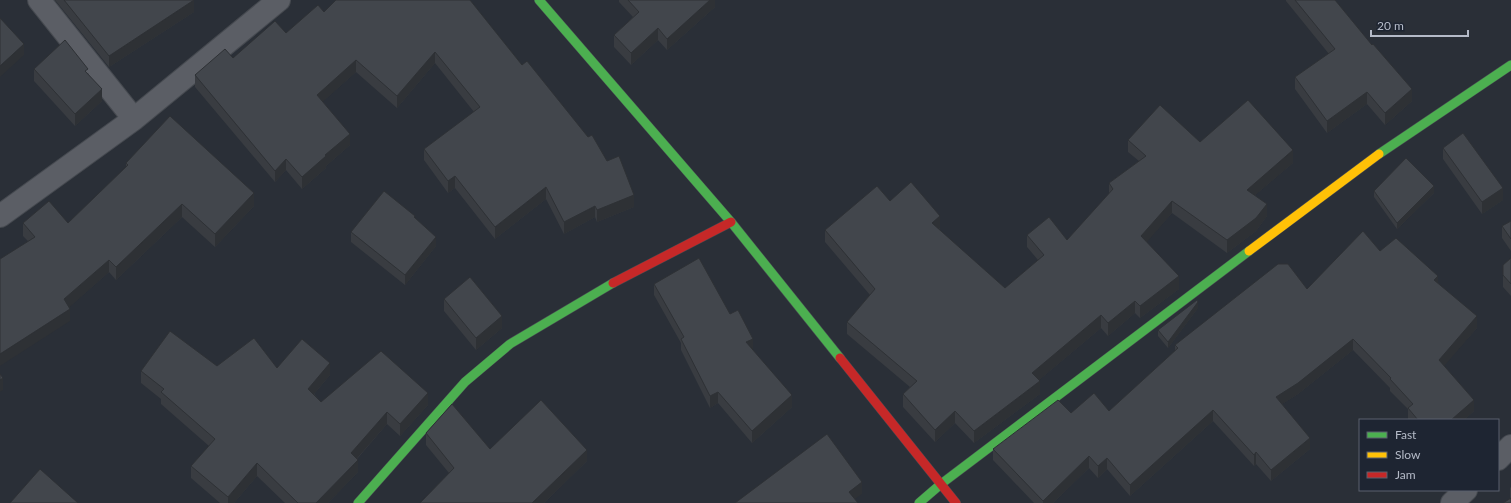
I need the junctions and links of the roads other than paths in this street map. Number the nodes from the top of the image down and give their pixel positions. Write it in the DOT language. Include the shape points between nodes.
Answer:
graph roads {
  1 [pos="40,0"];
  2 [pos="279,0"];
  3 [pos="539,0"];
  4 [pos="1511,65"];
  5 [pos="134,119"];
  6 [pos="0,216"];
  7 [pos="732,222"];
  8 [pos="1511,446"];
  9 [pos="1499,458"];
  10 [pos="941,484"];
  11 [pos="1465,491"];
  12 [pos="358,503"];
  13 [pos="919,503"];
  14 [pos="956,503"];
  15 [pos="1452,503"];
  1 -- 5 [label="street"];
  2 -- 5 [label="street"];
  3 -- 7 [label="street"];
  4 -- 10 [label="street" via="1393,143"];
  5 -- 6 [label="street"];
  7 -- 10 [label="street"];
  7 -- 12 [label="street" via="611,284 510,344 465,382"];
  8 -- 9 [label="street"];
  10 -- 13 [label="street"];
  10 -- 14 [label="street"];
  11 -- 15 [label="street"];
}
